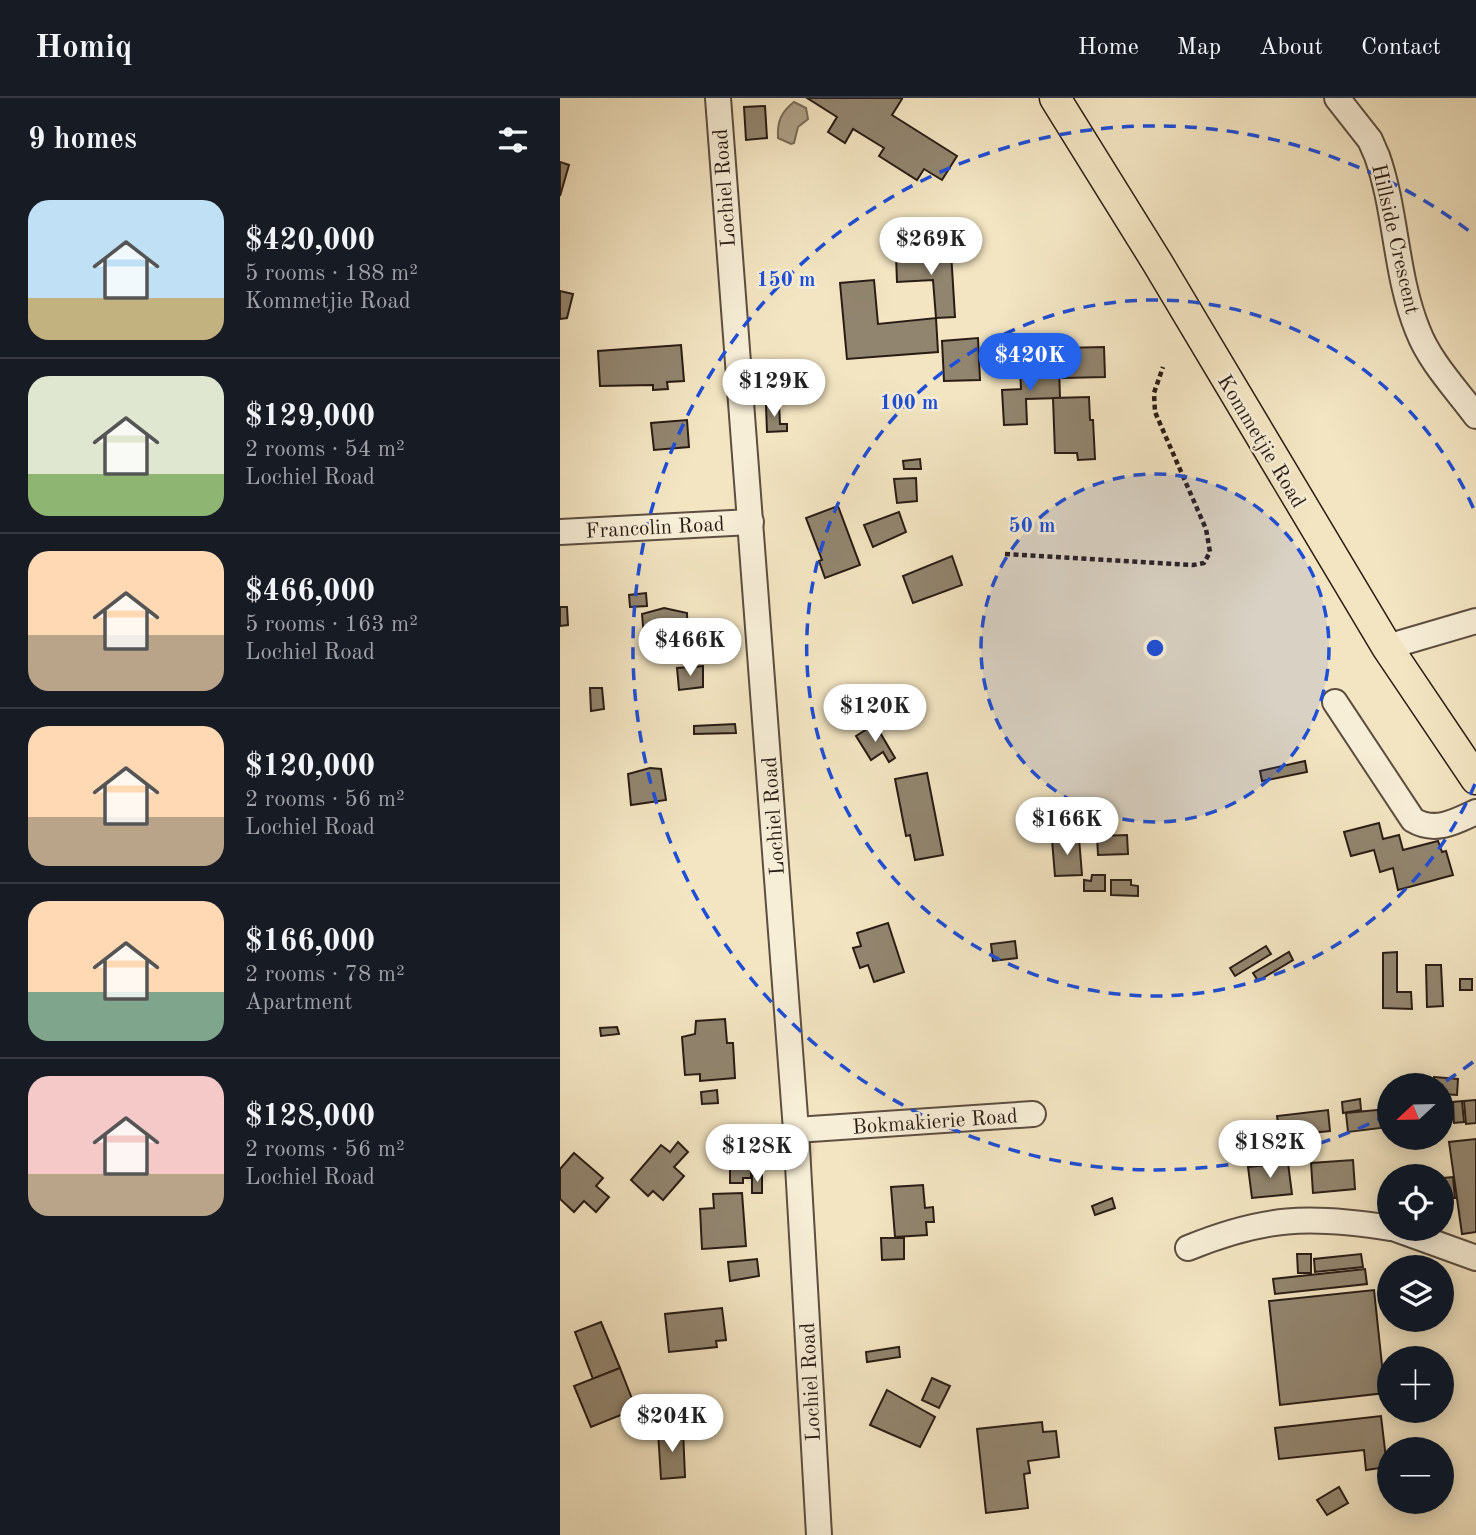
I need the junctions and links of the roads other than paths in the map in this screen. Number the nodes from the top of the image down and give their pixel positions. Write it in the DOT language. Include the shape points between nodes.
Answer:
graph roads {
  1 [pos="718,98"];
  2 [pos="1055,98"];
  3 [pos="1337,98"];
  4 [pos="1476,416"];
  5 [pos="751,522"];
  6 [pos="560,532"];
  7 [pos="1471,630"];
  8 [pos="1387,648"];
  9 [pos="1335,702"];
  10 [pos="1476,779"];
  11 [pos="1476,812"];
  12 [pos="1033,1114"];
  13 [pos="796,1130"];
  14 [pos="1377,1226"];
  15 [pos="1428,1241"];
  16 [pos="1188,1248"];
  17 [pos="1476,1258"];
  18 [pos="819,1535"];
  1 -- 5 [label="street, Lochiel Road"];
  2 -- 8 [label="main road, Kommetjie Road"];
  3 -- 4 [label="street, Hillside Crescent" via="1370,139 1377,156 1419,334"];
  5 -- 6 [label="street, Francolin Road"];
  5 -- 13 [label="street, Lochiel Road"];
  7 -- 8 [label="street"];
  8 -- 10 [label="main road, Kommetjie Road"];
  9 -- 11 [label="street" via="1413,820 1422,825 1449,825"];
  12 -- 13 [label="street, Bokmakierie Road"];
  13 -- 18 [label="street, Lochiel Road"];
  14 -- 16 [label="street" via="1295,1219 1255,1225"];
  15 -- 17 [label="street"];
}
